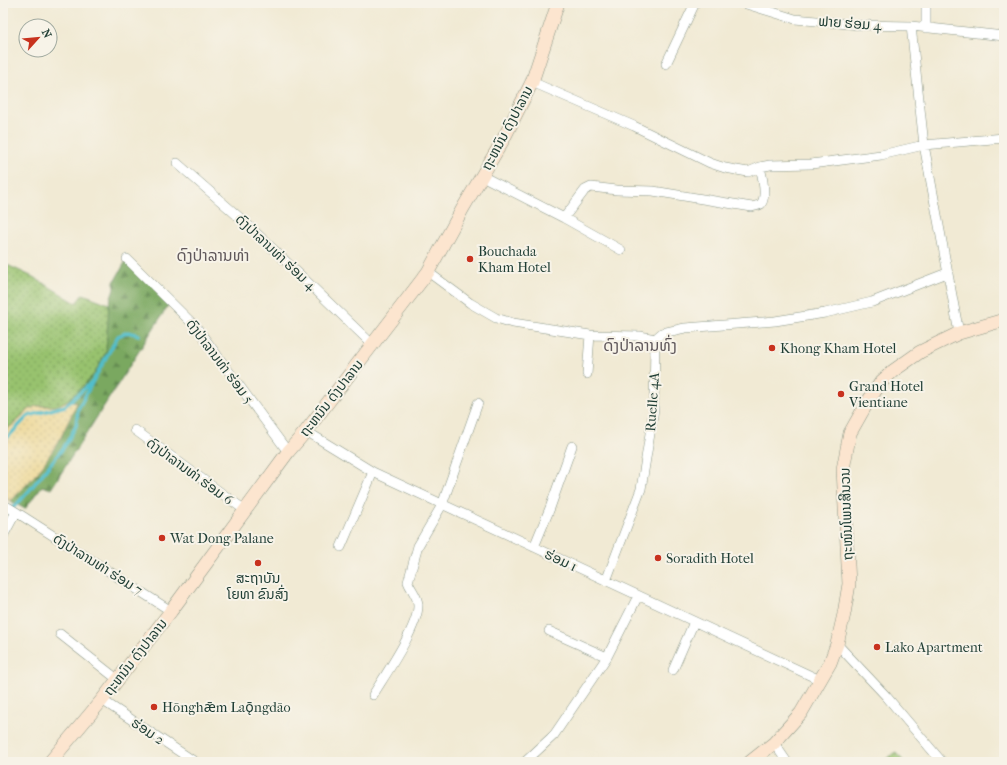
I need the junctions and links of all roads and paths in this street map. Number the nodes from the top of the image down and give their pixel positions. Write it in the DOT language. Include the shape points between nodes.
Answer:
graph roads {
  1 [pos="558,3"];
  2 [pos="695,3"];
  3 [pos="743,3"];
  4 [pos="926,3"];
  5 [pos="911,26"];
  6 [pos="926,28"];
  7 [pos="1004,36"];
  8 [pos="666,64"];
  9 [pos="532,82"];
  10 [pos="1004,138"];
  11 [pos="924,145"];
  12 [pos="177,163"];
  13 [pos="760,167"];
  14 [pos="482,176"];
  15 [pos="564,218"];
  16 [pos="621,250"];
  17 [pos="127,259"];
  18 [pos="428,272"];
  19 [pos="947,273"];
  20 [pos="1004,320"];
  21 [pos="959,333"];
  22 [pos="590,334"];
  23 [pos="654,339"];
  24 [pos="372,344"];
  25 [pos="587,374"];
  26 [pos="478,403"];
  27 [pos="134,430"];
  28 [pos="306,431"];
  29 [pos="572,446"];
  30 [pos="288,452"];
  31 [pos="374,472"];
  32 [pos="4,504"];
  33 [pos="442,505"];
  34 [pos="246,511"];
  35 [pos="16,512"];
  36 [pos="3,536"];
  37 [pos="341,547"];
  38 [pos="534,547"];
  39 [pos="606,581"];
  40 [pos="638,596"];
  41 [pos="171,611"];
  42 [pos="694,622"];
  43 [pos="549,631"];
  44 [pos="60,634"];
  45 [pos="836,644"];
  46 [pos="607,657"];
  47 [pos="673,670"];
  48 [pos="118,679"];
  49 [pos="820,680"];
  50 [pos="373,695"];
  51 [pos="102,700"];
  52 [pos="774,743"];
  53 [pos="526,761"];
  54 [pos="50,762"];
  55 [pos="195,762"];
  56 [pos="750,762"];
  57 [pos="787,762"];
  58 [pos="942,762"];
  1 -- 9 [label="street, ຖະຫນົນ ດົງປາລານ"];
  2 -- 8 [label="street"];
  3 -- 5 [label="street, ຟາຍ ຮ່ອມ 4" via="795,19 859,25"];
  4 -- 6 [label="street"];
  5 -- 6 [label="street, ຟາຍ ຮ່ອມ 4"];
  5 -- 11 [label="street"];
  6 -- 7 [label="street, ຟາຍ ຮ່ອມ 4"];
  9 -- 13 [label="street" via="634,126 710,163 748,172"];
  9 -- 14 [label="street, ຖະຫນົນ ດົງປາລານ"];
  10 -- 11 [label="street"];
  11 -- 13 [label="street" via="811,164"];
  11 -- 19 [label="street"];
  12 -- 24 [label="street, ດົງປ່າລານທ່າ ຮ່ອມ 4" via="246,224"];
  13 -- 15 [label="street" via="764,198 758,206 647,191 591,187 585,190"];
  14 -- 15 [label="street"];
  14 -- 18 [label="street, ຖະຫນົນ ດົງປາລານ"];
  15 -- 16 [label="street"];
  17 -- 30 [label="street, ດົງປ່າລານທ່າ ຮ່ອມ 5" via="197,328"];
  18 -- 22 [label="street" via="470,303 496,318 513,324"];
  18 -- 24 [label="street, ຖະຫນົນ ດົງປາລານ"];
  19 -- 21 [label="street"];
  19 -- 23 [label="street" via="872,302 825,313 775,321 685,328 662,333"];
  20 -- 21 [label="street, ຖະໜົນໂພນສີນວນ"];
  21 -- 45 [label="street, ຖະໜົນໂພນສີນວນ" via="920,352 894,370 881,382 850,433 843,469 849,584"];
  22 -- 23 [label="street"];
  22 -- 25 [label="street"];
  23 -- 39 [label="street, Ruelle 4A" via="654,410 641,489"];
  24 -- 28 [label="street, ຖະຫນົນ ດົງປາລານ"];
  26 -- 33 [label="street"];
  27 -- 34 [label="street, ດົງປ່າລານທ່າ ຮ່ອມ 6"];
  28 -- 30 [label="street, ຖະຫນົນ ດົງປາລານ"];
  28 -- 31 [label="street, ຮ່ອມ 1"];
  29 -- 38 [label="street"];
  30 -- 34 [label="street, ຖະຫນົນ ດົງປາລານ"];
  31 -- 33 [label="street, ຮ່ອມ 1"];
  31 -- 37 [label="street"];
  32 -- 35 [label="street, ດົງປ່າລານທ່າ ຮ່ອມ 7"];
  33 -- 38 [label="street, ຮ່ອມ 1"];
  33 -- 50 [label="street" via="418,546 408,582 417,600 417,616"];
  34 -- 41 [label="street, ຖະຫນົນ ດົງປາລານ"];
  35 -- 36 [label="street"];
  35 -- 41 [label="street, ດົງປ່າລານທ່າ ຮ່ອມ 7"];
  38 -- 39 [label="street, ຮ່ອມ 1"];
  39 -- 40 [label="street, ຮ່ອມ 1"];
  40 -- 42 [label="street, ຮ່ອມ 1"];
  40 -- 46 [label="street"];
  41 -- 48 [label="street, ຖະຫນົນ ດົງປາລານ"];
  42 -- 47 [label="street"];
  42 -- 49 [label="street, ຮ່ອມ 1"];
  43 -- 46 [label="street"];
  44 -- 48 [label="street"];
  45 -- 49 [label="street, ຖະໜົນໂພນສີນວນ" via="830,663"];
  45 -- 58 [label="street" via="886,696"];
  46 -- 53 [label="street" via="554,735"];
  48 -- 51 [label="street, ຖະຫນົນ ດົງປາລານ"];
  49 -- 52 [label="street, ຖະໜົນໂພນສີນວນ" via="801,713"];
  51 -- 54 [label="street, ຖະຫນົນ ດົງປາລານ"];
  51 -- 55 [label="street, ຮ່ອມ 2"];
  52 -- 56 [label="street, ຖະໜົນໂພນສີນວນ"];
  52 -- 57 [label="street"];
}
